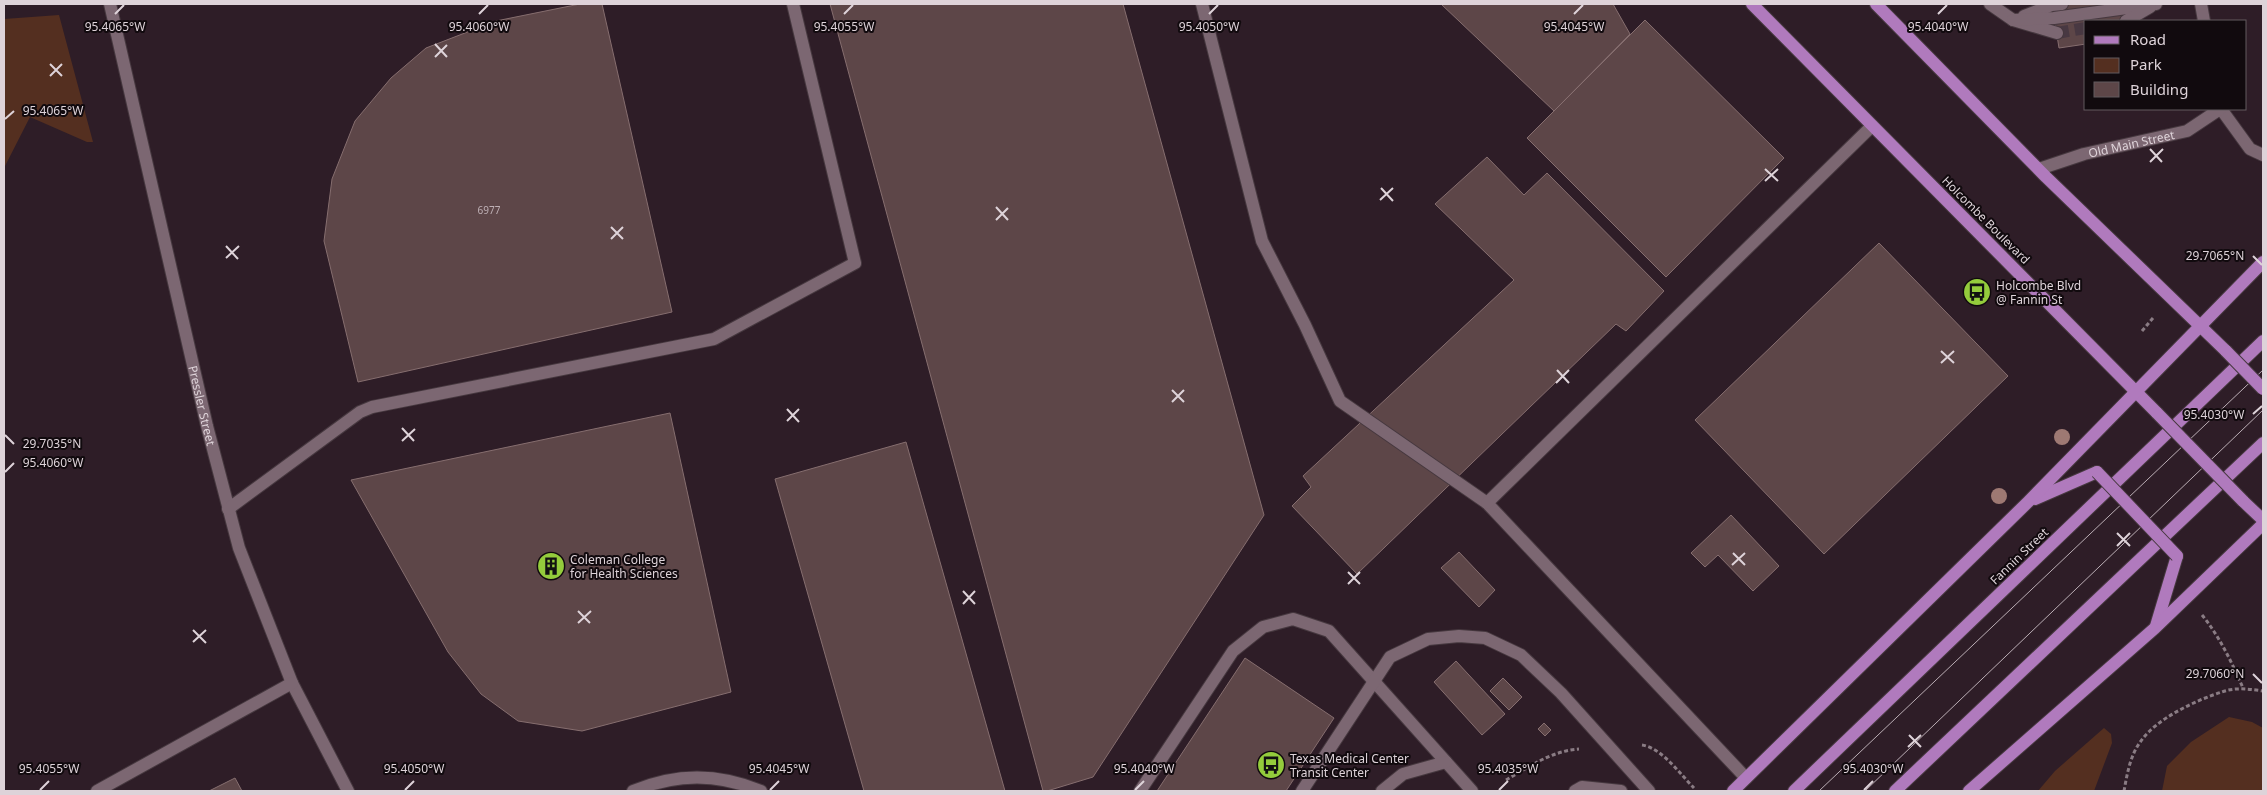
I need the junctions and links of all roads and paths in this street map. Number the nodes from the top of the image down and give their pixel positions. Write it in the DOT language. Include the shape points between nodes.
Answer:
graph roads {
  1 [pos="110,4"];
  2 [pos="793,4"];
  3 [pos="1202,4"];
  4 [pos="1752,4"];
  5 [pos="1876,4"];
  6 [pos="1990,4"];
  7 [pos="2062,4"];
  8 [pos="2156,4"];
  9 [pos="2201,4"];
  10 [pos="2013,20"];
  11 [pos="2128,20"];
  12 [pos="2204,20"];
  13 [pos="2057,32"];
  14 [pos="2218,110"];
  15 [pos="2221,110"];
  16 [pos="1872,126"];
  17 [pos="2263,155"];
  18 [pos="2039,170"];
  19 [pos="2263,262"];
  20 [pos="2153,318"];
  21 [pos="2202,326"];
  22 [pos="2142,331"];
  23 [pos="2263,341"];
  24 [pos="2263,389"];
  25 [pos="2136,391"];
  26 [pos="2263,443"];
  27 [pos="2028,502"];
  28 [pos="1487,504"];
  29 [pos="228,509"];
  30 [pos="2263,520"];
  31 [pos="2263,524"];
  32 [pos="2200,612"];
  33 [pos="2155,628"];
  34 [pos="292,683"];
  35 [pos="1374,684"];
  36 [pos="2243,688"];
  37 [pos="2263,691"];
  38 [pos="1638,744"];
  39 [pos="1582,749"];
  40 [pos="1446,762"];
  41 [pos="1746,778"];
  42 [pos="1506,780"];
  43 [pos="1694,788"];
  44 [pos="97,791"];
  45 [pos="348,791"];
  46 [pos="633,791"];
  47 [pos="761,791"];
  48 [pos="1140,791"];
  49 [pos="1302,791"];
  50 [pos="1382,791"];
  51 [pos="1472,791"];
  52 [pos="1575,791"];
  53 [pos="1621,791"];
  54 [pos="1649,791"];
  55 [pos="1733,791"];
  56 [pos="1794,791"];
  57 [pos="1896,791"];
  58 [pos="1969,791"];
  59 [pos="2124,791"];
  1 -- 29 [label="street, Pressler Street"];
  2 -- 29 [label="street" via="855,263 714,339 372,407 360,412"];
  3 -- 28 [label="street" via="1262,242 1340,401"];
  4 -- 16 [label="main road, Holcombe Boulevard"];
  5 -- 18 [label="main road"];
  6 -- 10 [label="street"];
  7 -- 10 [label="street"];
  8 -- 10 [label="street" via="2054,18"];
  8 -- 11 [label="street"];
  9 -- 12 [label="street"];
  10 -- 13 [label="street"];
  14 -- 18 [label="street, Old Main Street" via="2187,131 2084,154"];
  15 -- 17 [label="street, Old Main Street" via="2250,149"];
  16 -- 25 [label="main road, Holcombe Boulevard"];
  16 -- 28 [label="street"];
  18 -- 21 [label="main road"];
  19 -- 21 [label="main road"];
  20 -- 22 [label="path"];
  21 -- 24 [label="main road, bridge"];
  21 -- 25 [label="main road"];
  23 -- 56 [label="main road, Fannin Street"];
  25 -- 27 [label="main road"];
  25 -- 30 [label="main road, Holcombe Boulevard, bridge"];
  26 -- 57 [label="main road"];
  27 -- 33 [label="main road, bridge" via="2097,472 2177,556"];
  27 -- 41 [label="main road"];
  28 -- 41 [label="street"];
  29 -- 34 [label="street, Pressler Street" via="250,580"];
  31 -- 33 [label="main road"];
  32 -- 36 [label="path" via="2212,627"];
  33 -- 58 [label="main road"];
  34 -- 44 [label="street"];
  34 -- 45 [label="street, Pressler Street"];
  35 -- 40 [label="street"];
  35 -- 48 [label="street" via="1329,632 1293,619 1263,628 1233,651"];
  35 -- 49 [label="street"];
  35 -- 54 [label="street" via="1390,657 1428,639 1485,638 1521,655 1561,693"];
  36 -- 37 [label="path"];
  36 -- 59 [label="path" via="2222,691 2154,726 2140,742 2129,766"];
  38 -- 43 [label="path" via="1649,746"];
  39 -- 42 [label="path" via="1557,753"];
  40 -- 50 [label="street" via="1403,774"];
  40 -- 51 [label="street"];
  41 -- 55 [label="main road"];
  46 -- 47 [label="street" via="690,776 719,779"];
  52 -- 53 [label="street" via="1582,787"];
}
